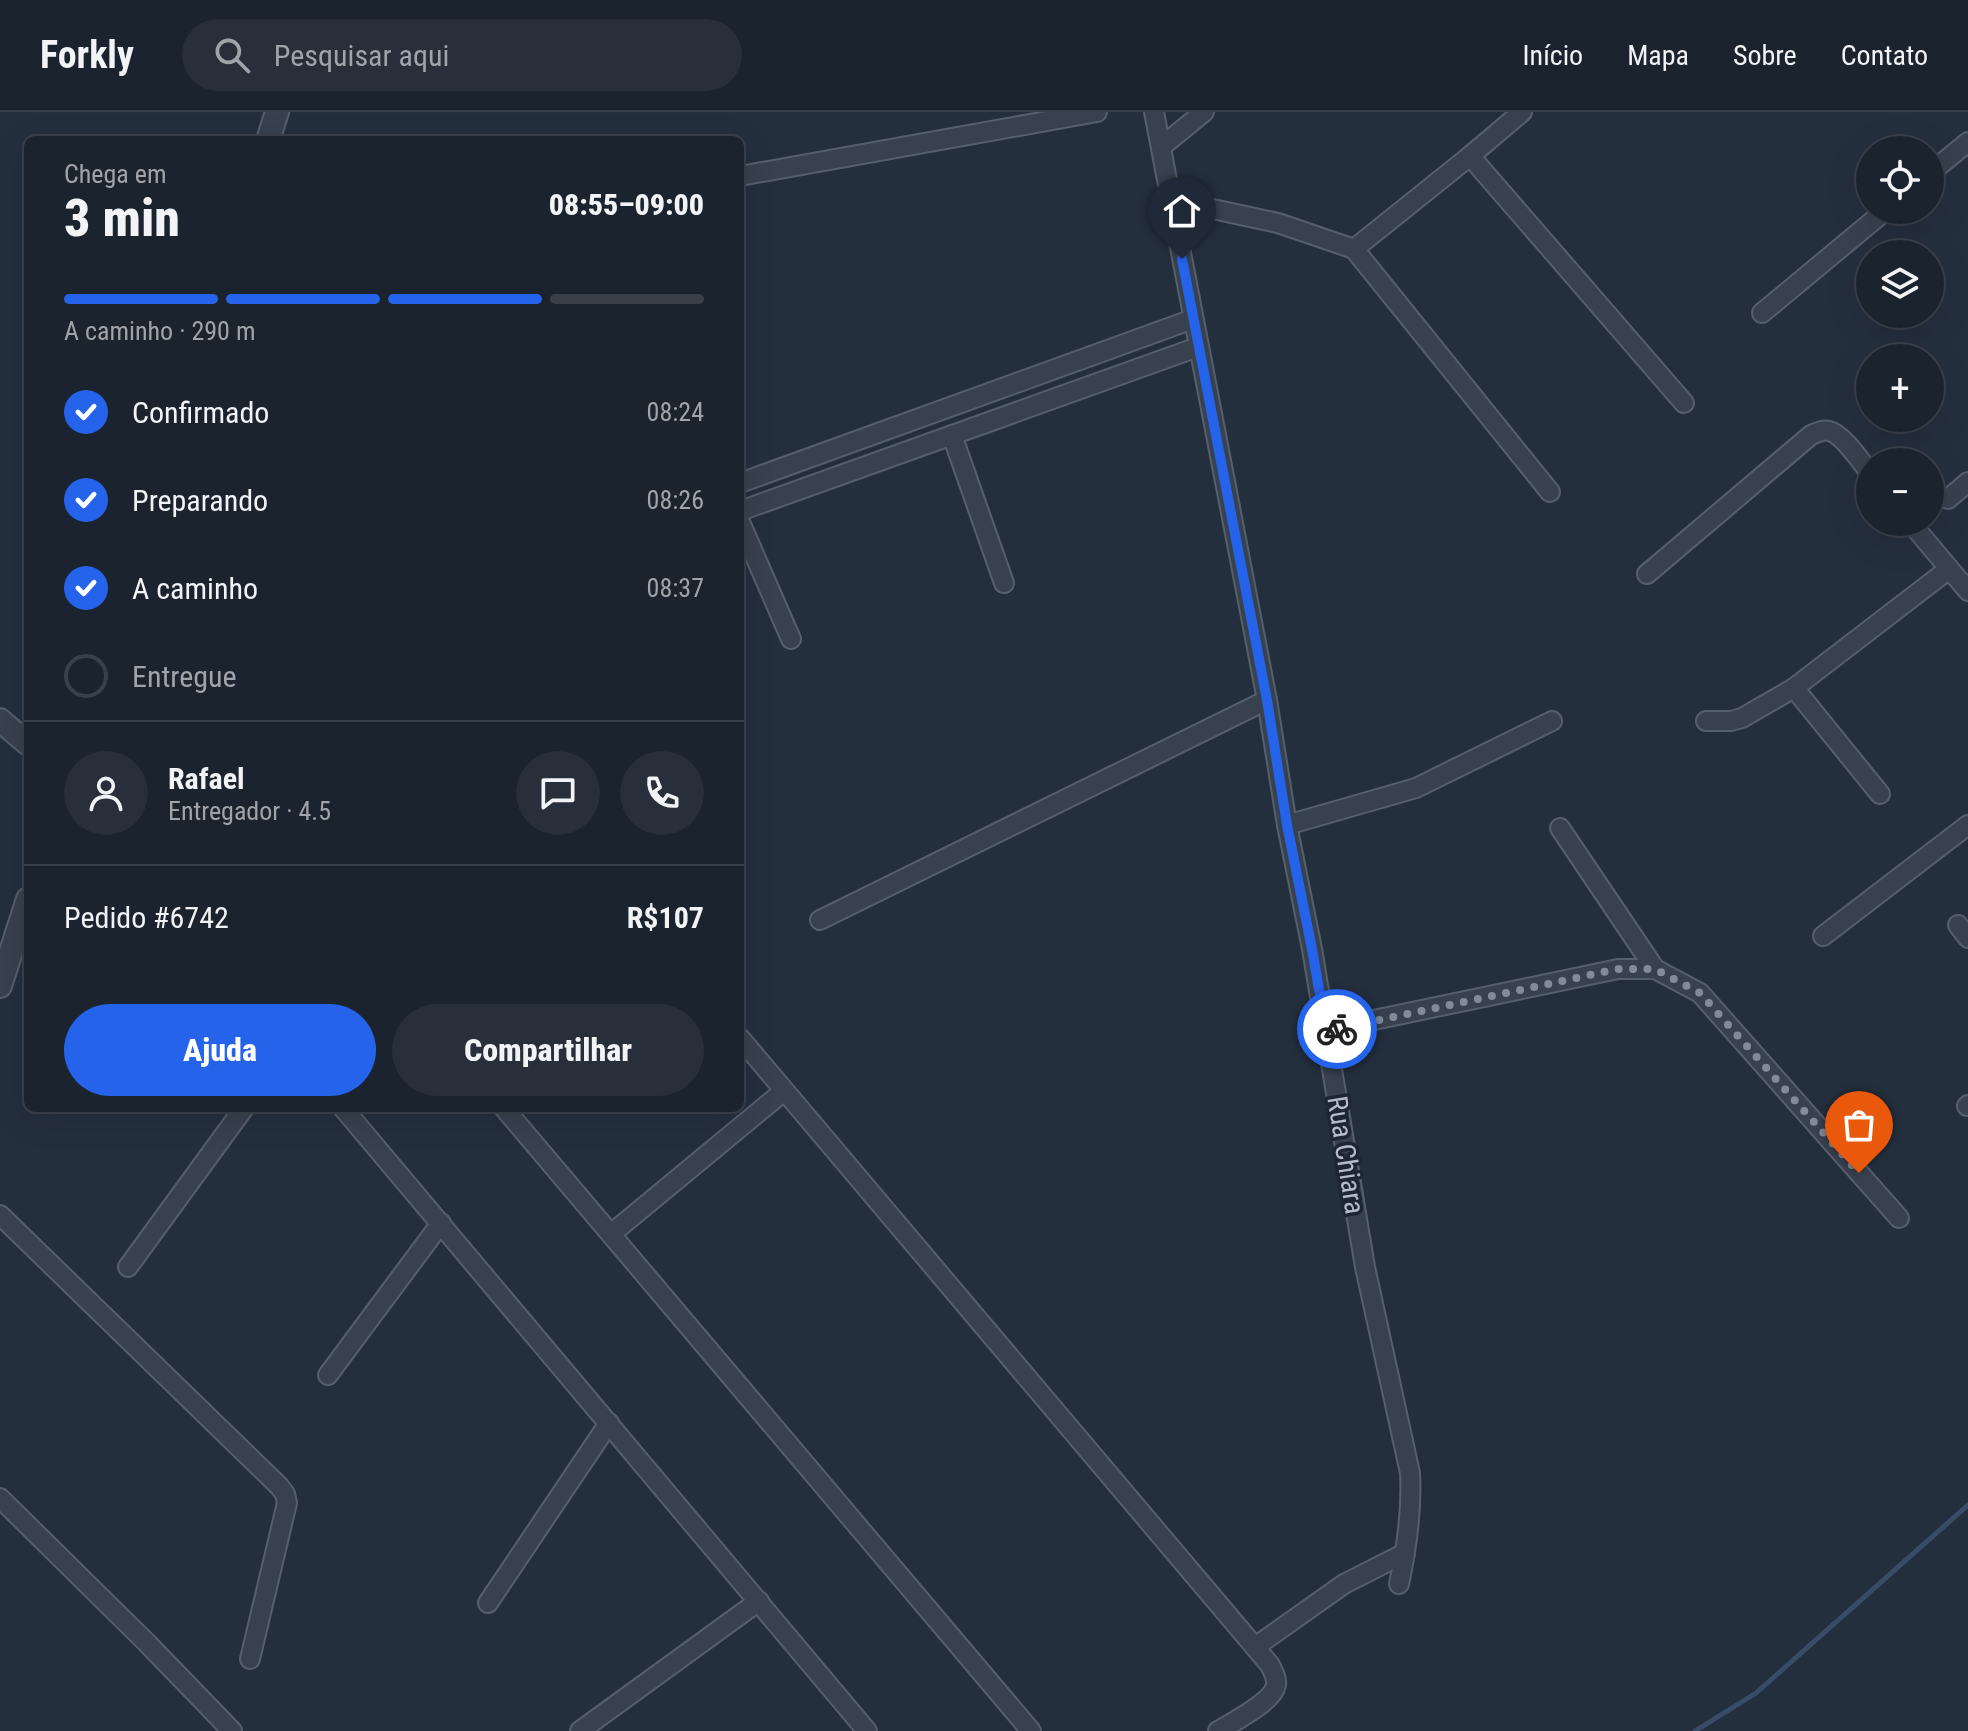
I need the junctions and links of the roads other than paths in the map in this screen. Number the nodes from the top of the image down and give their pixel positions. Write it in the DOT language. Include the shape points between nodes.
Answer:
graph roads {
  1 [pos="277,112"];
  2 [pos="1097,112"];
  3 [pos="1154,112"];
  4 [pos="1204,112"];
  5 [pos="1522,112"];
  6 [pos="269,136"];
  7 [pos="1968,142"];
  8 [pos="1161,147"];
  9 [pos="1470,156"];
  10 [pos="1944,162"];
  11 [pos="744,175"];
  12 [pos="1171,200"];
  13 [pos="1869,224"];
  14 [pos="1354,249"];
  15 [pos="1762,313"];
  16 [pos="1193,319"];
  17 [pos="1198,347"];
  18 [pos="1684,403"];
  19 [pos="952,435"];
  20 [pos="1856,456"];
  21 [pos="744,482"];
  22 [pos="1968,482"];
  23 [pos="1550,492"];
  24 [pos="1948,499"];
  25 [pos="744,510"];
  26 [pos="744,531"];
  27 [pos="1922,536"];
  28 [pos="1949,569"];
  29 [pos="1647,574"];
  30 [pos="1004,583"];
  31 [pos="1968,591"];
  32 [pos="791,639"];
  33 [pos="1794,688"];
  34 [pos="1267,700"];
  35 [pos="0,720"];
  36 [pos="1552,721"];
  37 [pos="1706,721"];
  38 [pos="24,741"];
  39 [pos="1880,794"];
  40 [pos="1287,825"];
  41 [pos="1968,825"];
  42 [pos="1560,828"];
  43 [pos="24,911"];
  44 [pos="820,920"];
  45 [pos="1823,936"];
  46 [pos="1655,969"];
  47 [pos="0,986"];
  48 [pos="1326,1030"];
  49 [pos="744,1043"];
  50 [pos="784,1091"];
  51 [pos="241,1112"];
  52 [pos="346,1112"];
  53 [pos="507,1112"];
  54 [pos="0,1215"];
  55 [pos="1899,1218"];
  56 [pos="441,1223"];
  57 [pos="611,1234"];
  58 [pos="128,1267"];
  59 [pos="328,1375"];
  60 [pos="609,1423"];
  61 [pos="0,1498"];
  62 [pos="1405,1553"];
  63 [pos="1399,1584"];
  64 [pos="759,1601"];
  65 [pos="488,1603"];
  66 [pos="1255,1647"];
  67 [pos="250,1659"];
  68 [pos="232,1731"];
  69 [pos="580,1731"];
  70 [pos="867,1731"];
  71 [pos="1031,1731"];
  72 [pos="1218,1731"];
  1 -- 6 [label="street"];
  2 -- 11 [label="street"];
  3 -- 8 [label="street, Rua Chiara"];
  4 -- 8 [label="street"];
  5 -- 9 [label="street"];
  7 -- 10 [label="street"];
  8 -- 12 [label="street, Rua Chiara"];
  9 -- 14 [label="street"];
  9 -- 18 [label="street"];
  12 -- 14 [label="street" via="1278,223"];
  12 -- 16 [label="street, Rua Chiara"];
  13 -- 15 [label="street"];
  14 -- 23 [label="street"];
  16 -- 17 [label="street, Rua Chiara"];
  16 -- 21 [label="street"];
  17 -- 19 [label="street"];
  17 -- 34 [label="street, Rua Chiara"];
  19 -- 25 [label="street"];
  19 -- 30 [label="street"];
  20 -- 29 [label="street" via="1829,431 1811,435"];
  22 -- 24 [label="street"];
  26 -- 32 [label="street"];
  27 -- 28 [label="street"];
  28 -- 31 [label="street"];
  28 -- 33 [label="street"];
  33 -- 37 [label="street" via="1742,718"];
  33 -- 39 [label="street"];
  34 -- 40 [label="street, Rua Chiara"];
  34 -- 44 [label="street"];
  35 -- 38 [label="street"];
  36 -- 40 [label="street" via="1416,788"];
  40 -- 48 [label="street, Rua Chiara"];
  41 -- 45 [label="street"];
  42 -- 46 [label="street"];
  43 -- 47 [label="street"];
  46 -- 48 [label="street" via="1618,969"];
  46 -- 55 [label="street" via="1700,993"];
  48 -- 62 [label="street, Rua Chiara" via="1365,1267 1410,1473"];
  49 -- 50 [label="street"];
  50 -- 57 [label="street"];
  50 -- 66 [label="street"];
  51 -- 58 [label="street"];
  52 -- 56 [label="street"];
  53 -- 57 [label="street"];
  54 -- 67 [label="street" via="285,1494"];
  56 -- 59 [label="street"];
  56 -- 60 [label="street"];
  57 -- 71 [label="street"];
  60 -- 64 [label="street"];
  60 -- 65 [label="street"];
  61 -- 68 [label="street"];
  62 -- 63 [label="street, Rua Chiara"];
  62 -- 66 [label="street" via="1344,1584"];
  64 -- 69 [label="street"];
  64 -- 70 [label="street"];
  66 -- 72 [label="street" via="1276,1677 1273,1692"];
}
